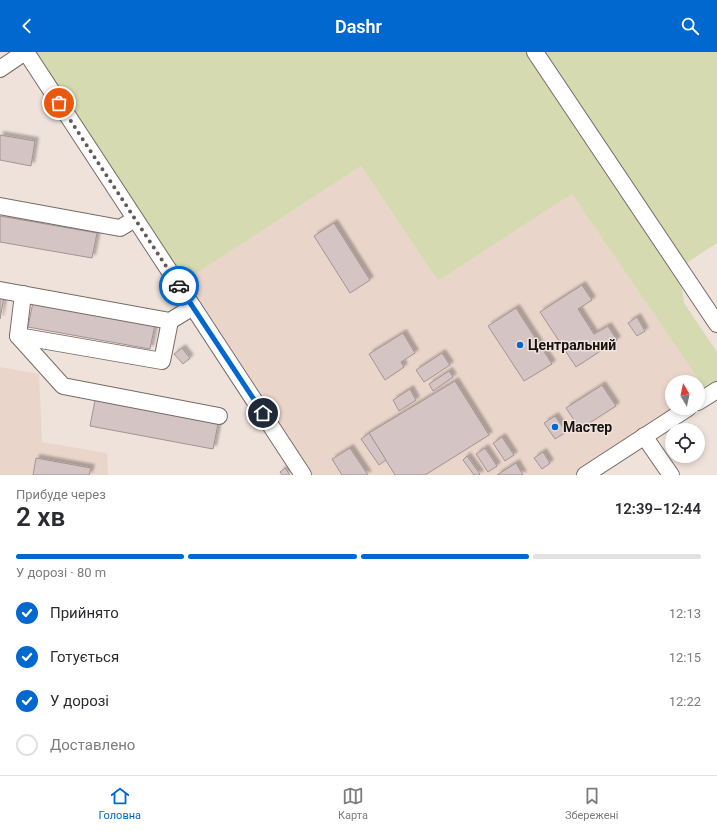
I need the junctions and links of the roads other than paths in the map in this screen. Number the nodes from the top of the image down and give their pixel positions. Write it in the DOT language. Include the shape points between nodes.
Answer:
graph roads {
  1 [pos="26,52"];
  2 [pos="536,52"];
  3 [pos="0,69"];
  4 [pos="0,206"];
  5 [pos="135,219"];
  6 [pos="0,290"];
  7 [pos="23,294"];
  8 [pos="193,307"];
  9 [pos="170,321"];
  10 [pos="717,324"];
  11 [pos="18,336"];
  12 [pos="717,390"];
  13 [pos="705,398"];
  14 [pos="677,415"];
  15 [pos="219,416"];
  16 [pos="644,436"];
  17 [pos="303,475"];
  18 [pos="585,475"];
  19 [pos="671,475"];
  1 -- 3 [label="street"];
  1 -- 5 [label="street"];
  2 -- 10 [label="street"];
  4 -- 5 [label="street" via="120,228"];
  5 -- 8 [label="street"];
  6 -- 7 [label="street"];
  7 -- 9 [label="street"];
  7 -- 11 [label="street"];
  8 -- 9 [label="street"];
  8 -- 17 [label="street"];
  9 -- 11 [label="street" via="162,361"];
  11 -- 15 [label="street" via="63,386"];
  12 -- 13 [label="street"];
  14 -- 16 [label="street"];
  16 -- 18 [label="street"];
  16 -- 19 [label="street"];
}
